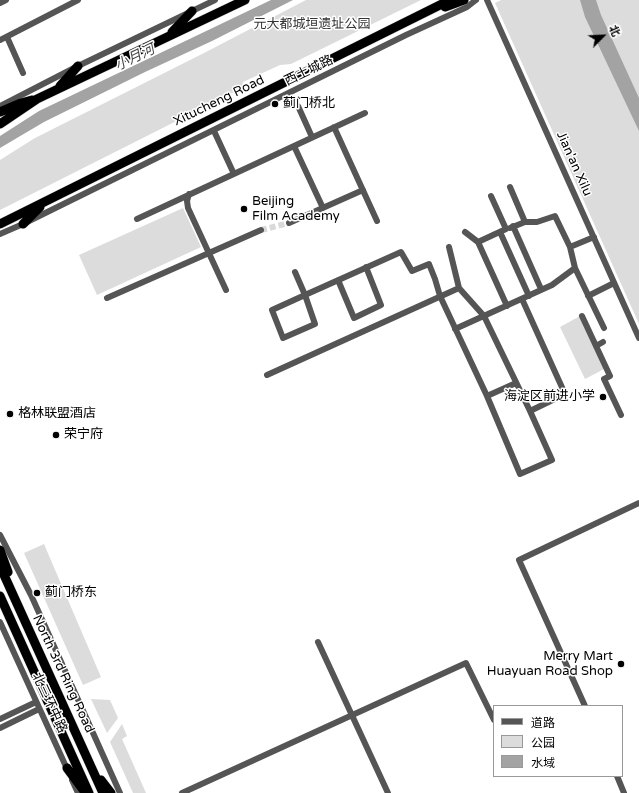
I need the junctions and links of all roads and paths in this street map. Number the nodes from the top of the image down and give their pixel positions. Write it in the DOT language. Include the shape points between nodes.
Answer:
graph roads {
  1 [pos="6,0"];
  2 [pos="78,0"];
  3 [pos="215,0"];
  4 [pos="245,0"];
  5 [pos="450,0"];
  6 [pos="464,0"];
  7 [pos="476,0"];
  8 [pos="487,0"];
  9 [pos="0,3"];
  10 [pos="192,11"];
  11 [pos="417,17"];
  12 [pos="169,36"];
  13 [pos="7,37"];
  14 [pos="0,40"];
  15 [pos="78,66"];
  16 [pos="23,72"];
  17 [pos="55,91"];
  18 [pos="37,99"];
  19 [pos="0,106"];
  20 [pos="298,106"];
  21 [pos="0,112"];
  22 [pos="365,113"];
  23 [pos="0,124"];
  24 [pos="334,127"];
  25 [pos="214,131"];
  26 [pos="312,137"];
  27 [pos="294,146"];
  28 [pos="234,174"];
  29 [pos="510,187"];
  30 [pos="363,190"];
  31 [pos="189,194"];
  32 [pos="491,196"];
  33 [pos="44,202"];
  34 [pos="323,208"];
  35 [pos="137,219"];
  36 [pos="378,221"];
  37 [pos="525,222"];
  38 [pos="289,223"];
  39 [pos="0,224"];
  40 [pos="23,224"];
  41 [pos="514,226"];
  42 [pos="506,229"];
  43 [pos="261,230"];
  44 [pos="465,232"];
  45 [pos="500,232"];
  46 [pos="0,234"];
  47 [pos="594,237"];
  48 [pos="478,242"];
  49 [pos="449,247"];
  50 [pos="570,247"];
  51 [pos="209,254"];
  52 [pos="366,267"];
  53 [pos="575,268"];
  54 [pos="295,272"];
  55 [pos="338,280"];
  56 [pos="614,283"];
  57 [pos="459,288"];
  58 [pos="541,289"];
  59 [pos="226,290"];
  60 [pos="305,295"];
  61 [pos="440,296"];
  62 [pos="588,296"];
  63 [pos="108,298"];
  64 [pos="526,298"];
  65 [pos="506,306"];
  66 [pos="484,316"];
  67 [pos="582,316"];
  68 [pos="604,328"];
  69 [pos="455,329"];
  70 [pos="639,338"];
  71 [pos="603,342"];
  72 [pos="596,346"];
  73 [pos="267,375"];
  74 [pos="516,383"];
  75 [pos="487,396"];
  76 [pos="530,411"];
  77 [pos="621,415"];
  78 [pos="639,503"];
  79 [pos="0,535"];
  80 [pos="0,550"];
  81 [pos="0,566"];
  82 [pos="1,599"];
  83 [pos="0,622"];
  84 [pos="33,639"];
  85 [pos="318,642"];
  86 [pos="36,702"];
  87 [pos="585,705"];
  88 [pos="39,709"];
  89 [pos="351,715"];
  90 [pos="493,718"];
  91 [pos="0,719"];
  92 [pos="0,728"];
  93 [pos="66,768"];
  94 [pos="92,768"];
  95 [pos="617,777"];
  96 [pos="78,793"];
  97 [pos="86,793"];
  98 [pos="89,793"];
  99 [pos="103,793"];
  100 [pos="111,793"];
  101 [pos="120,793"];
  102 [pos="182,793"];
  103 [pos="388,793"];
  104 [pos="624,793"];
  1 -- 9 [label="street"];
  2 -- 13 [label="street"];
  3 -- 10 [label="street"];
  4 -- 12 [label="highway"];
  5 -- 11 [label="highway, Xitucheng Road"];
  6 -- 11 [label="highway"];
  7 -- 25 [label="street, 西土城路" via="467,7"];
  8 -- 47 [label="street, Jian'an Xilu"];
  10 -- 12 [label="highway"];
  10 -- 15 [label="street"];
  11 -- 33 [label="highway, Xitucheng Road"];
  12 -- 17 [label="highway"];
  13 -- 14 [label="street"];
  13 -- 16 [label="street"];
  15 -- 17 [label="highway"];
  15 -- 19 [label="street"];
  17 -- 18 [label="highway"];
  18 -- 21 [label="highway" via="21,102"];
  18 -- 23 [label="highway"];
  20 -- 26 [label="street"];
  22 -- 24 [label="street"];
  24 -- 26 [label="street"];
  24 -- 30 [label="street"];
  25 -- 28 [label="street"];
  25 -- 40 [label="street, 西土城路"];
  26 -- 27 [label="street"];
  27 -- 28 [label="street"];
  27 -- 34 [label="street"];
  28 -- 31 [label="street"];
  29 -- 37 [label="street"];
  30 -- 34 [label="street"];
  30 -- 36 [label="street"];
  31 -- 35 [label="street"];
  31 -- 51 [label="street" via="188,208"];
  32 -- 42 [label="street"];
  33 -- 39 [label="highway, Xitucheng Road"];
  33 -- 40 [label="highway"];
  34 -- 38 [label="street"];
  37 -- 41 [label="street"];
  37 -- 50 [label="street" via="536,222 555,216"];
  40 -- 46 [label="street, 西土城路"];
  41 -- 42 [label="street"];
  41 -- 58 [label="street"];
  42 -- 45 [label="street"];
  43 -- 51 [label="street"];
  44 -- 48 [label="street"];
  45 -- 48 [label="street"];
  45 -- 64 [label="street"];
  47 -- 50 [label="street"];
  47 -- 56 [label="street, Jian'an Xilu"];
  48 -- 65 [label="street"];
  49 -- 57 [label="street"];
  50 -- 53 [label="street"];
  51 -- 59 [label="street"];
  51 -- 63 [label="street"];
  52 -- 55 [label="street"];
  52 -- 55 [label="street" via="381,305 354,318"];
  52 -- 61 [label="street" via="401,252 412,271 429,264"];
  53 -- 58 [label="street" via="552,285"];
  53 -- 62 [label="street"];
  54 -- 60 [label="street"];
  55 -- 60 [label="street"];
  56 -- 62 [label="street"];
  56 -- 70 [label="street, Jian'an Xilu"];
  57 -- 61 [label="street"];
  57 -- 66 [label="street"];
  58 -- 64 [label="street"];
  60 -- 60 [label="street" via="272,310 283,338 315,324"];
  61 -- 69 [label="street"];
  61 -- 73 [label="street"];
  62 -- 68 [label="street"];
  64 -- 65 [label="street"];
  64 -- 76 [label="street" via="565,394"];
  65 -- 66 [label="street"];
  66 -- 69 [label="street"];
  66 -- 74 [label="street"];
  67 -- 72 [label="street"];
  69 -- 75 [label="street"];
  71 -- 72 [label="street"];
  72 -- 77 [label="street" via="610,376 604,379"];
  74 -- 75 [label="street"];
  74 -- 76 [label="street"];
  75 -- 76 [label="street" via="520,474 552,460"];
  78 -- 87 [label="street" via="519,560"];
  79 -- 101 [label="street" via="31,595"];
  80 -- 84 [label="highway"];
  81 -- 84 [label="highway, North 3rd Ring Road"];
  82 -- 98 [label="highway, North 3rd Ring Road"];
  83 -- 86 [label="street, 北三环中路"];
  84 -- 94 [label="highway, North 3rd Ring Road"];
  85 -- 89 [label="street"];
  86 -- 88 [label="street, 北三环中路"];
  86 -- 91 [label="street"];
  88 -- 92 [label="street"];
  88 -- 93 [label="street, 北三环中路"];
  89 -- 90 [label="street" via="466,663"];
  89 -- 102 [label="street"];
  89 -- 103 [label="street"];
  93 -- 96 [label="street, 北三环中路"];
  93 -- 97 [label="highway"];
  94 -- 99 [label="highway, North 3rd Ring Road"];
  94 -- 100 [label="highway"];
  95 -- 104 [label="street"];
}
